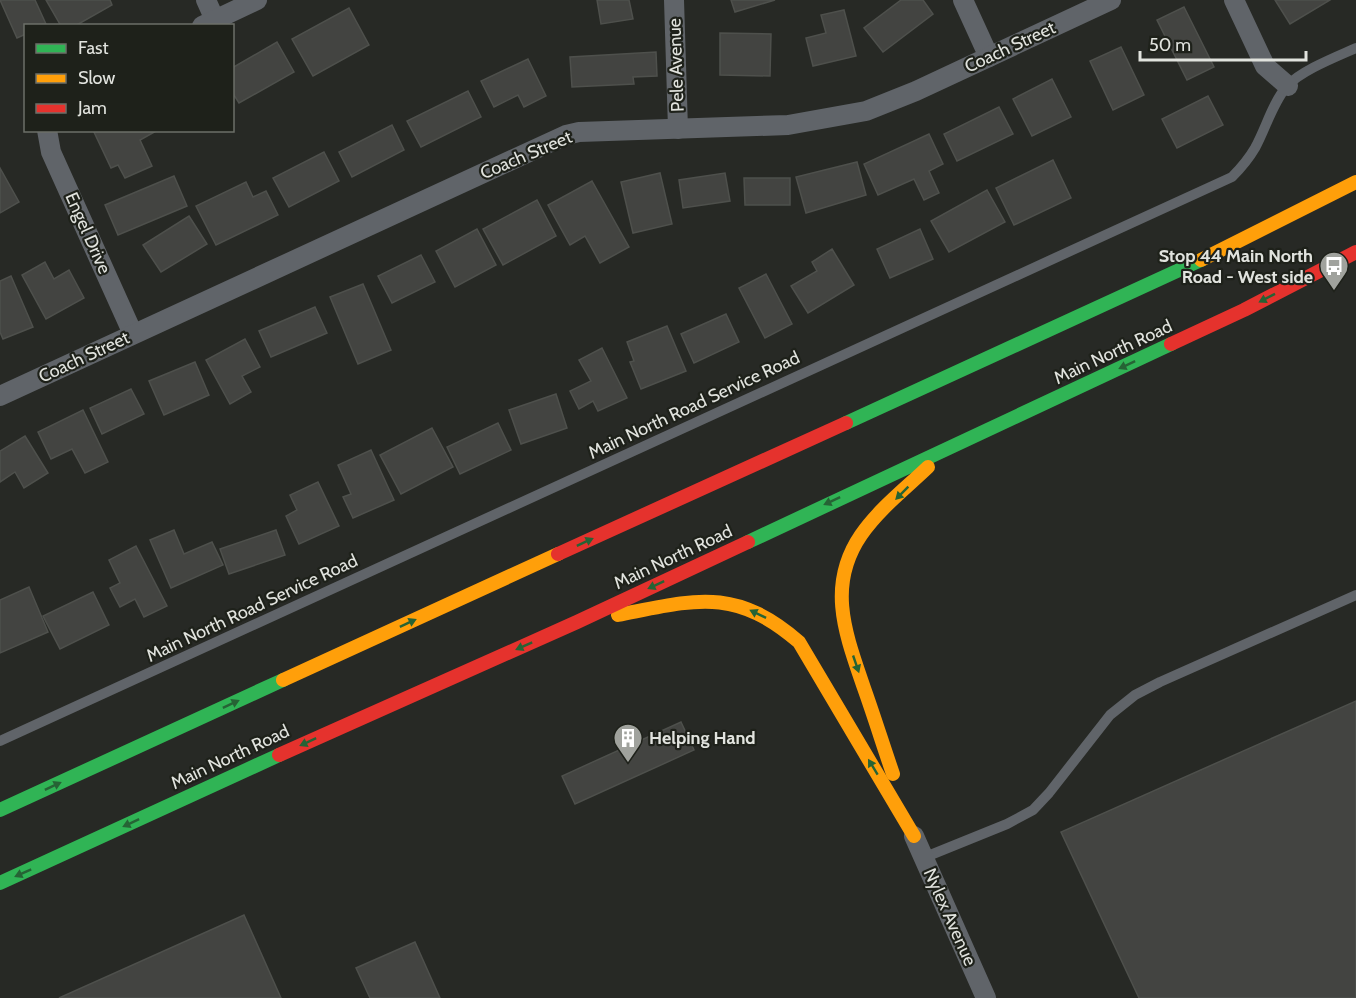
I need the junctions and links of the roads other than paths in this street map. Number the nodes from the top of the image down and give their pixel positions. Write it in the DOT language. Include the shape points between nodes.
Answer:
graph roads {
  1 [pos="206,0"];
  2 [pos="258,0"];
  3 [pos="674,0"];
  4 [pos="963,0"];
  5 [pos="1111,0"];
  6 [pos="1234,0"];
  7 [pos="209,22"];
  8 [pos="1356,48"];
  9 [pos="989,57"];
  10 [pos="1287,86"];
  11 [pos="678,129"];
  12 [pos="47,132"];
  13 [pos="1356,182"];
  14 [pos="1356,252"];
  15 [pos="133,334"];
  16 [pos="0,396"];
  17 [pos="943,452"];
  18 [pos="1356,595"];
  19 [pos="577,622"];
  20 [pos="0,741"];
  21 [pos="0,810"];
  22 [pos="914,836"];
  23 [pos="923,858"];
  24 [pos="0,883"];
  25 [pos="986,998"];
  1 -- 7 [label="street"];
  2 -- 7 [label="street"];
  3 -- 11 [label="street, Pele Avenue"];
  4 -- 9 [label="street"];
  5 -- 9 [label="street, Coach Street"];
  6 -- 10 [label="street" via="1265,66"];
  8 -- 10 [label="lane, Main North Road Service Road"];
  9 -- 11 [label="street, Coach Street" via="866,111 788,125"];
  10 -- 20 [label="lane, Main North Road Service Road" via="1245,164 1232,177"];
  11 -- 15 [label="street, Coach Street" via="566,135"];
  12 -- 15 [label="street, Engel Drive" via="51,152"];
  21 -- 13 [label="highway, one-way" via="1205,258"];
  14 -- 17 [label="highway, Main North Road, one-way" via="1244,310"];
  15 -- 16 [label="street, Coach Street"];
  17 -- 19 [label="highway, Main North Road, one-way"];
  17 -- 22 [label="highway, one-way" via="855,542 840,595 844,628"];
  18 -- 23 [label="lane" via="1135,695 1110,715 1033,810"];
  22 -- 19 [label="highway, one-way" via="799,642 774,622 733,604 708,600"];
  19 -- 24 [label="highway, Main North Road, one-way"];
  22 -- 23 [label="street, Nylex Avenue"];
  23 -- 25 [label="street, Nylex Avenue"];
}
